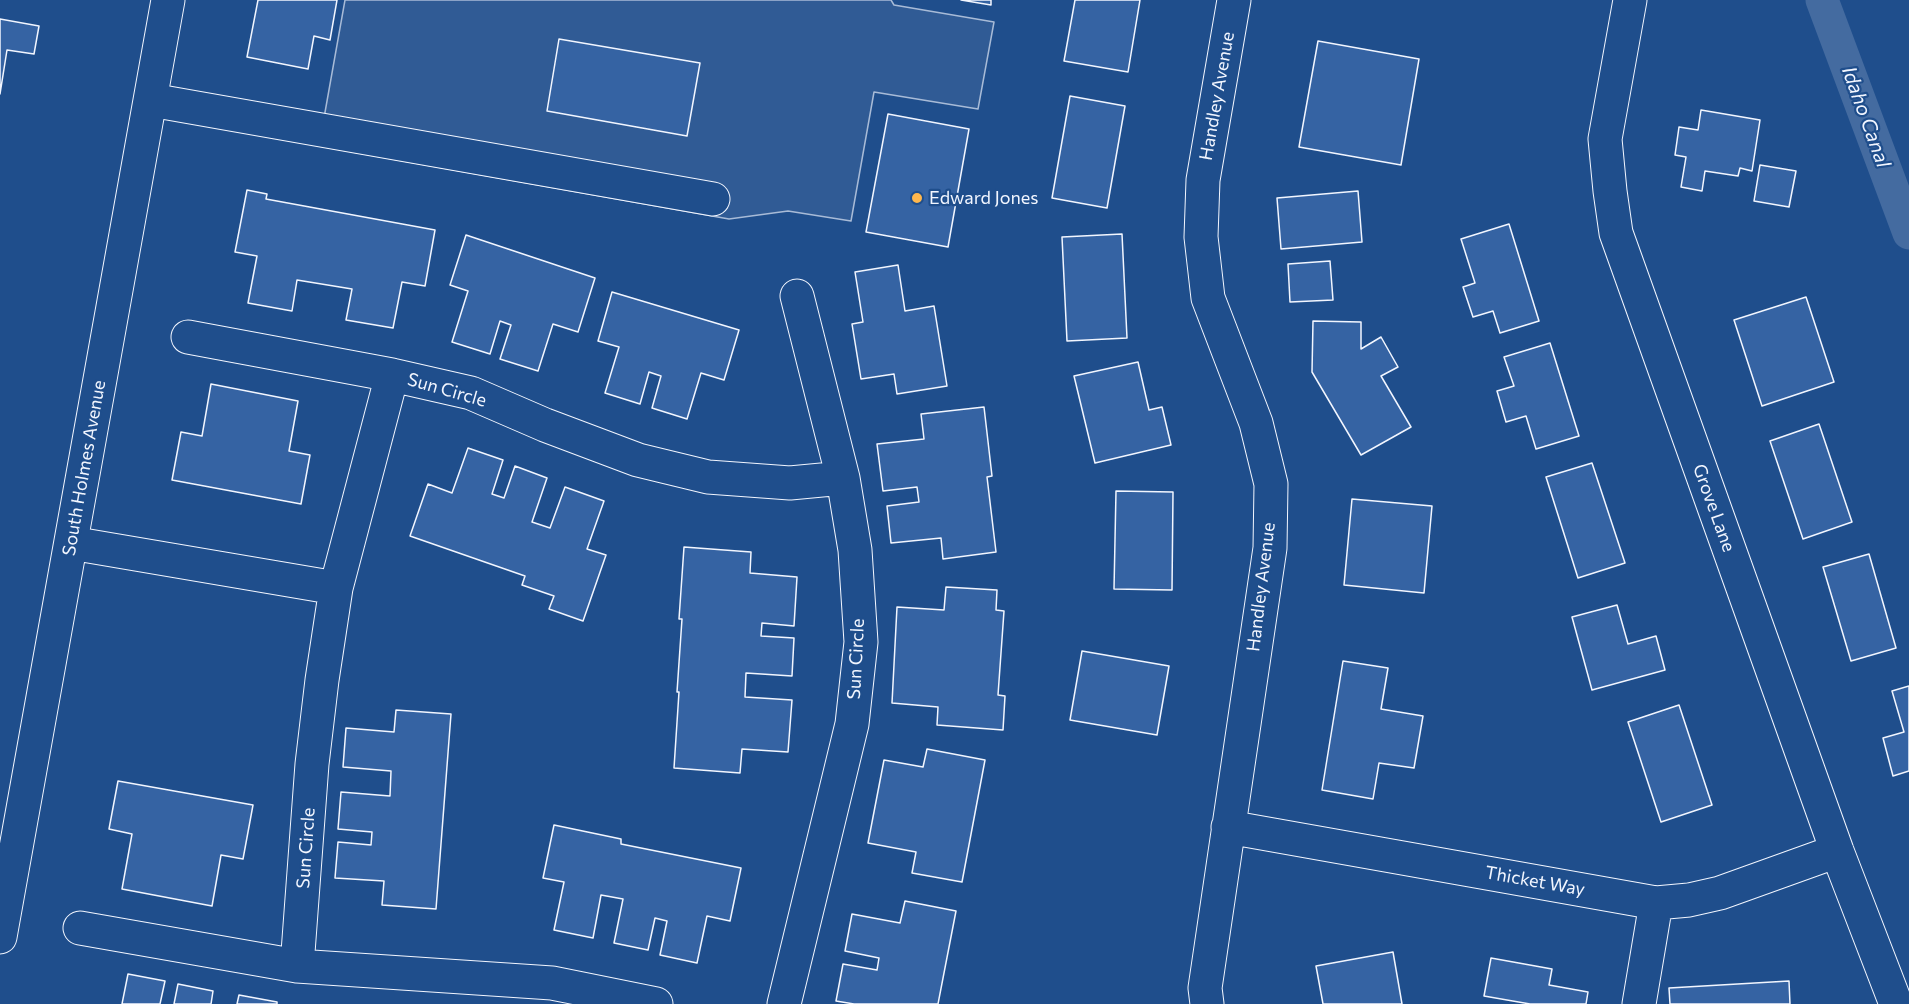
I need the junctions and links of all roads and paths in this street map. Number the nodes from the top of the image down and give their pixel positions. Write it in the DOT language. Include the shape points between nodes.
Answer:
graph roads {
  1 [pos="168,0"];
  2 [pos="1234,0"];
  3 [pos="1630,0"];
  4 [pos="151,100"];
  5 [pos="713,199"];
  6 [pos="797,296"];
  7 [pos="188,337"];
  8 [pos="392,375"];
  9 [pos="843,478"];
  10 [pos="70,543"];
  11 [pos="336,588"];
  12 [pos="1228,827"];
  13 [pos="1837,850"];
  14 [pos="1656,903"];
  15 [pos="80,928"];
  16 [pos="0,937"];
  17 [pos="297,966"];
  18 [pos="656,1004"];
  19 [pos="783,1004"];
  20 [pos="1208,1004"];
  21 [pos="1639,1004"];
  22 [pos="1896,1004"];
  1 -- 4 [label="street, South Holmes Avenue"];
  2 -- 12 [label="street, Handley Avenue" via="1203,180 1201,237 1208,298 1257,423 1270,484 1270,548"];
  3 -- 13 [label="street, Grove Lane" via="1605,139 1616,233"];
  4 -- 5 [label="street"];
  4 -- 10 [label="street, South Holmes Avenue"];
  6 -- 9 [label="street"];
  7 -- 8 [label="street"];
  8 -- 9 [label="street, Sun Circle" via="471,393 638,460 708,477 790,483"];
  8 -- 11 [label="street, Sun Circle"];
  9 -- 19 [label="street, Sun Circle" via="855,550 861,642 852,724"];
  10 -- 11 [label="street"];
  10 -- 16 [label="street, South Holmes Avenue"];
  11 -- 17 [label="street, Sun Circle" via="312,764"];
  12 -- 14 [label="street, Thicket Way"];
  12 -- 20 [label="street, Handley Avenue" via="1205,988"];
  13 -- 14 [label="street, Thicket Way" via="1720,893"];
  13 -- 22 [label="street, Grove Lane"];
  14 -- 21 [label="street"];
  15 -- 17 [label="street"];
  17 -- 18 [label="street" via="552,983"];
}
